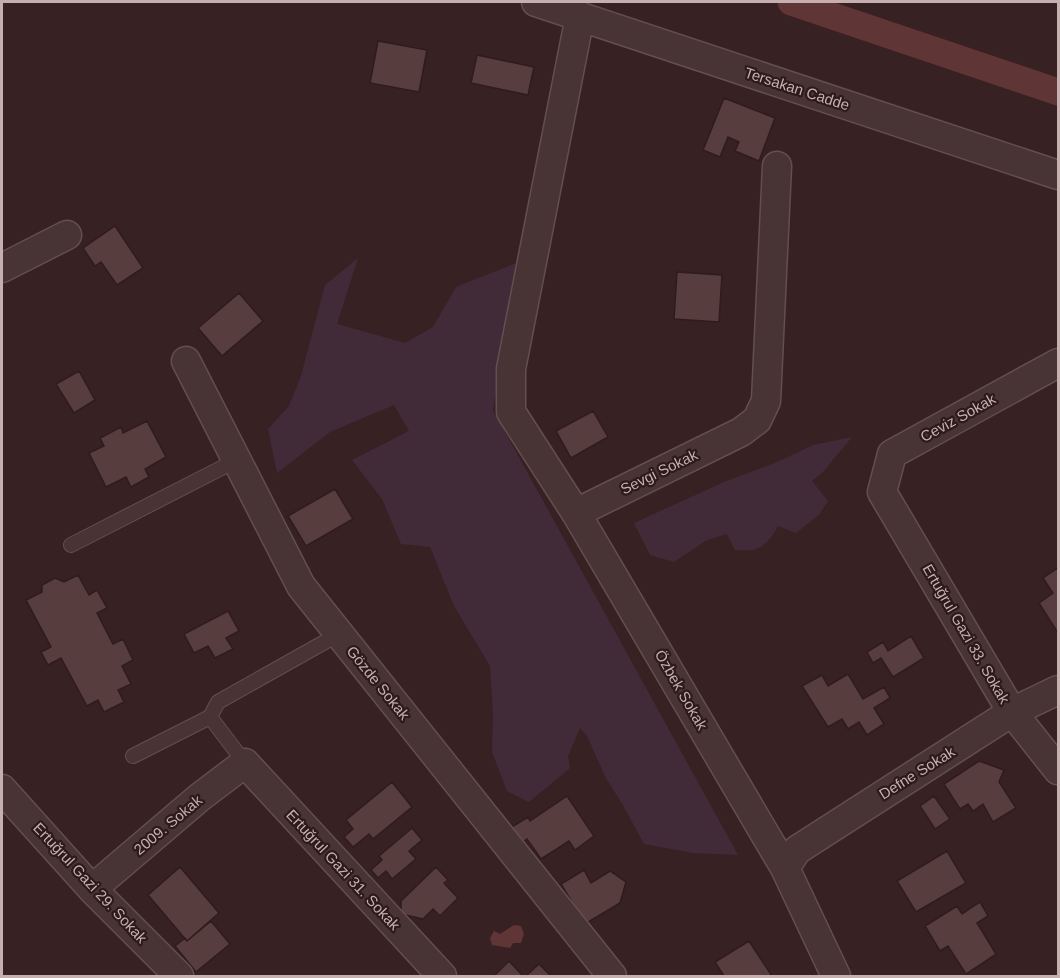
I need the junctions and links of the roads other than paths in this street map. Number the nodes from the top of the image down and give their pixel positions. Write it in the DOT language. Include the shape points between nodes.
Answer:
graph roads {
  1 [pos="536,2"];
  2 [pos="580,16"];
  3 [pos="777,166"];
  4 [pos="1059,175"];
  5 [pos="67,235"];
  6 [pos="2,268"];
  7 [pos="186,361"];
  8 [pos="1059,363"];
  9 [pos="237,460"];
  10 [pos="882,492"];
  11 [pos="576,513"];
  12 [pos="71,544"];
  13 [pos="339,634"];
  14 [pos="1059,690"];
  15 [pos="1012,712"];
  16 [pos="210,717"];
  17 [pos="133,756"];
  18 [pos="245,763"];
  19 [pos="1059,770"];
  20 [pos="2,789"];
  21 [pos="784,868"];
  22 [pos="92,889"];
  23 [pos="179,976"];
  24 [pos="442,976"];
  25 [pos="612,976"];
  26 [pos="836,976"];
  1 -- 2 [label="street, Tersakan Cadde"];
  2 -- 4 [label="street, Tersakan Cadde"];
  2 -- 11 [label="street, Özbek Sokak" via="511,369 511,412"];
  3 -- 11 [label="street, Sevgi Sokak" via="766,401 757,420 741,432"];
  5 -- 6 [label="street"];
  7 -- 9 [label="street, Gözde Sokak"];
  8 -- 10 [label="street, Ceviz Sokak" via="892,454"];
  9 -- 12 [label="lane"];
  9 -- 13 [label="street, Gözde Sokak" via="301,586"];
  10 -- 15 [label="street, Ertuğrul Gazi 33. Sokak"];
  11 -- 21 [label="street, Özbek Sokak"];
  13 -- 16 [label="lane" via="218,702"];
  13 -- 25 [label="street, Gözde Sokak"];
  14 -- 15 [label="street, Defne Sokak"];
  15 -- 19 [label="street, Ertuğrul Gazi 33. Sokak"];
  15 -- 21 [label="street, Defne Sokak" via="797,850"];
  16 -- 17 [label="lane"];
  16 -- 18 [label="lane"];
  18 -- 22 [label="street, 2009. Sokak"];
  18 -- 24 [label="street, Ertuğrul Gazi 31. Sokak"];
  20 -- 22 [label="street, Ertuğrul Gazi 29. Sokak"];
  21 -- 26 [label="street, Özbek Sokak"];
  22 -- 23 [label="street, Ertuğrul Gazi 29. Sokak"];
}
